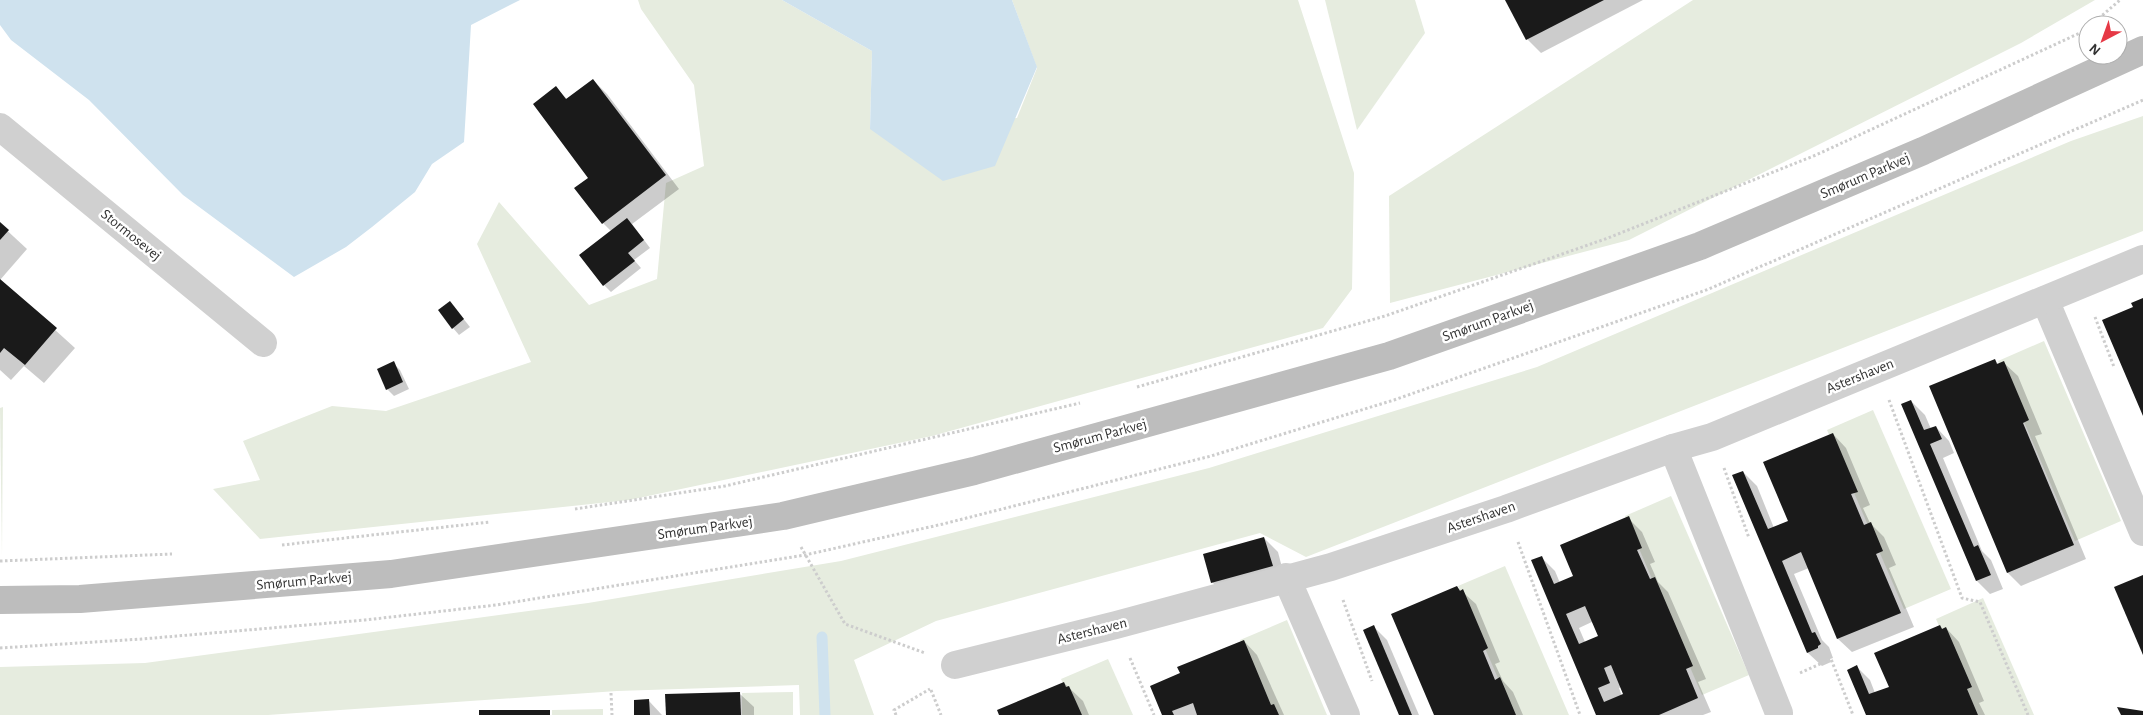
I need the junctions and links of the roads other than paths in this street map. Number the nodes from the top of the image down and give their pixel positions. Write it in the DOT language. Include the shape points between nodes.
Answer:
graph roads {
  1 [pos="2143,50"];
  2 [pos="0,127"];
  3 [pos="2143,259"];
  4 [pos="2045,300"];
  5 [pos="263,343"];
  6 [pos="1673,448"];
  7 [pos="2143,532"];
  8 [pos="1286,577"];
  9 [pos="0,600"];
  10 [pos="955,665"];
  11 [pos="1779,713"];
  12 [pos="1346,715"];
  1 -- 9 [label="street, Smørum Parkvej" via="1923,151 1700,246 1389,356 974,471 783,516 391,574 80,600"];
  2 -- 5 [label="street, Stormosevej"];
  3 -- 4 [label="street, Astershaven"];
  4 -- 6 [label="street, Astershaven" via="1712,437"];
  4 -- 7 [label="street"];
  6 -- 8 [label="street, Astershaven" via="1506,509 1331,566"];
  6 -- 11 [label="street"];
  8 -- 10 [label="street, Astershaven" via="1116,625"];
  8 -- 12 [label="street"];
}
